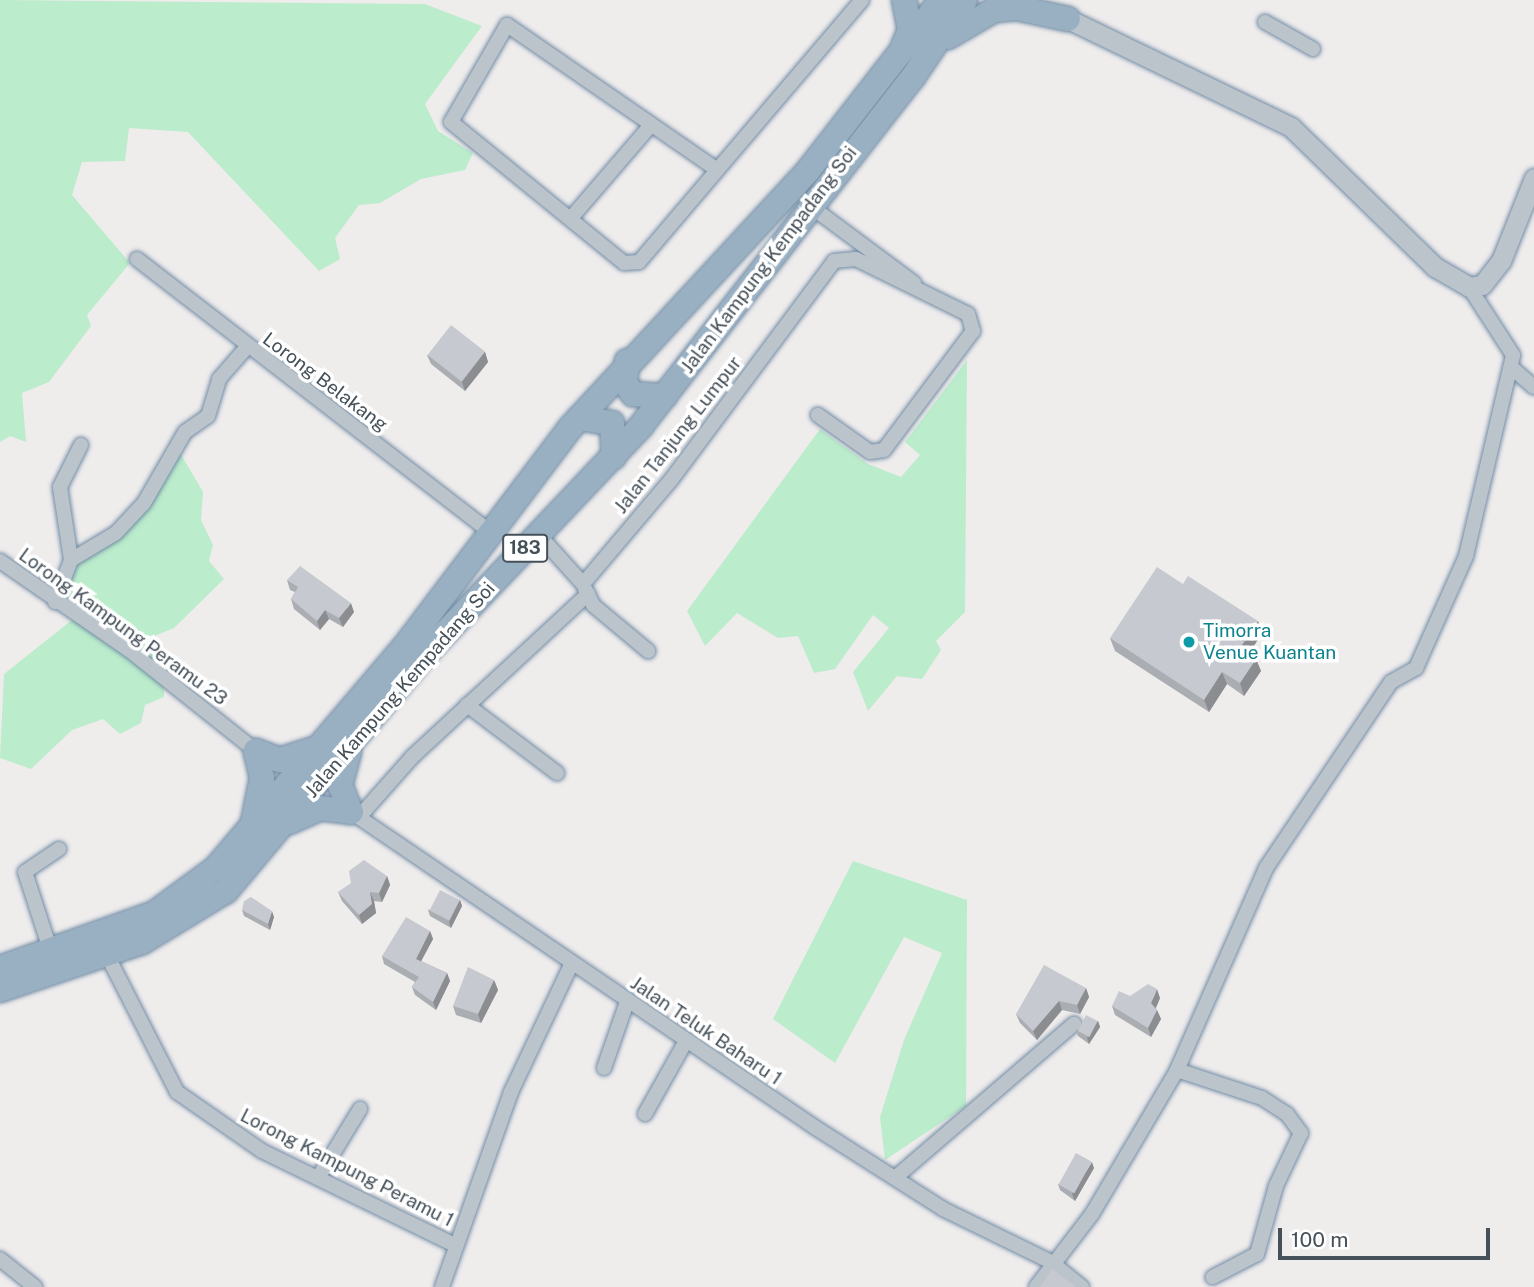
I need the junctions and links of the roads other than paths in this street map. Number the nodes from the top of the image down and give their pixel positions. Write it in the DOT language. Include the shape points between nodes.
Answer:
graph roads {
  1 [pos="862,0"];
  2 [pos="904,0"];
  3 [pos="941,0"];
  4 [pos="965,0"];
  5 [pos="1047,0"];
  6 [pos="1068,19"];
  7 [pos="1265,22"];
  8 [pos="935,48"];
  9 [pos="1313,49"];
  10 [pos="898,61"];
  11 [pos="651,125"];
  12 [pos="716,169"];
  13 [pos="1534,177"];
  14 [pos="809,205"];
  15 [pos="571,218"];
  16 [pos="137,259"];
  17 [pos="914,283"];
  18 [pos="1469,287"];
  19 [pos="247,347"];
  20 [pos="626,361"];
  21 [pos="1513,368"];
  22 [pos="1534,387"];
  23 [pos="665,396"];
  24 [pos="818,415"];
  25 [pos="579,418"];
  26 [pos="82,445"];
  27 [pos="614,457"];
  28 [pos="491,533"];
  29 [pos="538,534"];
  30 [pos="0,561"];
  31 [pos="71,561"];
  32 [pos="585,589"];
  33 [pos="55,602"];
  34 [pos="648,651"];
  35 [pos="467,705"];
  36 [pos="355,738"];
  37 [pos="322,746"];
  38 [pos="257,751"];
  39 [pos="557,773"];
  40 [pos="355,814"];
  41 [pos="282,825"];
  42 [pos="253,827"];
  43 [pos="59,849"];
  44 [pos="51,952"];
  45 [pos="107,955"];
  46 [pos="572,965"];
  47 [pos="0,968"];
  48 [pos="0,990"];
  49 [pos="628,1002"];
  50 [pos="1074,1024"];
  51 [pos="686,1041"];
  52 [pos="604,1069"];
  53 [pos="1177,1070"];
  54 [pos="359,1109"];
  55 [pos="645,1114"];
  56 [pos="896,1177"];
  57 [pos="318,1178"];
  58 [pos="455,1245"];
  59 [pos="0,1259"];
  60 [pos="1051,1262"];
  61 [pos="1213,1277"];
  62 [pos="35,1287"];
  63 [pos="442,1287"];
  64 [pos="1036,1287"];
  65 [pos="1082,1287"];
  1 -- 12 [label="street"];
  2 -- 10 [label="highway" via="911,30"];
  3 -- 10 [label="highway, Jalan Kampung Kempadang Soi / 183"];
  4 -- 8 [label="highway, Jalan Kampung Kempadang Soi / 183"];
  5 -- 6 [label="highway"];
  6 -- 8 [label="highway" via="1017,8 994,10"];
  6 -- 18 [label="street" via="1291,127 1435,267"];
  7 -- 9 [label="street"];
  8 -- 14 [label="highway, Jalan Kampung Kempadang Soi / 183"];
  10 -- 20 [label="highway, Jalan Kampung Kempadang Soi / 183" via="786,195"];
  11 -- 12 [label="street"];
  11 -- 15 [label="street"];
  11 -- 15 [label="street" via="507,25 497,36 451,122"];
  12 -- 15 [label="street" via="639,262 624,263"];
  13 -- 18 [label="street" via="1501,261 1482,285"];
  14 -- 17 [label="street"];
  14 -- 23 [label="highway, Jalan Kampung Kempadang Soi / 183"];
  16 -- 19 [label="street, Lorong Belakang"];
  17 -- 24 [label="street" via="968,314 973,331 884,450 870,452"];
  17 -- 32 [label="street, Jalan Tanjung Lumpur" via="900,285 844,257 827,268"];
  18 -- 21 [label="street" via="1509,343"];
  19 -- 28 [label="street, Lorong Belakang"];
  19 -- 31 [label="street" via="219,379 208,416 186,432 133,519"];
  20 -- 23 [label="highway" via="625,383 633,394"];
  20 -- 25 [label="highway, Jalan Kampung Kempadang Soi / 183"];
  21 -- 22 [label="street"];
  21 -- 53 [label="street" via="1466,556 1416,668 1391,682 1266,868"];
  23 -- 27 [label="highway, Jalan Kampung Kempadang Soi / 183"];
  25 -- 27 [label="highway" via="612,423"];
  25 -- 28 [label="highway, Jalan Kampung Kempadang Soi / 183"];
  26 -- 31 [label="street" via="60,487"];
  27 -- 29 [label="highway, Jalan Kampung Kempadang Soi / 183"];
  28 -- 37 [label="highway, Jalan Kampung Kempadang Soi / 183"];
  29 -- 32 [label="street"];
  29 -- 36 [label="highway, Jalan Kampung Kempadang Soi / 183"];
  30 -- 33 [label="street, Lorong Kampung Peramu 23"];
  31 -- 33 [label="street"];
  32 -- 34 [label="street"];
  32 -- 35 [label="street, Jalan Tanjung Lumpur"];
  33 -- 38 [label="street, Lorong Kampung Peramu 23" via="129,650"];
  35 -- 39 [label="street"];
  35 -- 40 [label="street, Jalan Tanjung Lumpur"];
  36 -- 40 [label="highway" via="340,776"];
  36 -- 41 [label="highway, Jalan Kampung Kempadang Soi / 183"];
  37 -- 38 [label="highway" via="280,760"];
  37 -- 42 [label="highway, Jalan Kampung Kempadang Soi / 183"];
  38 -- 42 [label="highway" via="262,778"];
  40 -- 41 [label="highway" via="320,808"];
  40 -- 46 [label="street, Jalan Teluk Baharu 1"];
  41 -- 45 [label="highway, Jalan Kampung Kempadang Soi / 183" via="209,906"];
  42 -- 44 [label="highway, Jalan Kampung Kempadang Soi / 183" via="176,901"];
  43 -- 44 [label="street" via="25,872"];
  44 -- 47 [label="highway, Jalan Kampung Kempadang Soi / 183"];
  45 -- 48 [label="highway, Jalan Kampung Kempadang Soi / 183"];
  45 -- 57 [label="street, Lorong Kampung Peramu 1" via="177,1092 262,1151"];
  46 -- 49 [label="street, Jalan Teluk Baharu 1"];
  46 -- 58 [label="street" via="511,1092"];
  49 -- 51 [label="street, Jalan Teluk Baharu 1"];
  49 -- 52 [label="street"];
  50 -- 56 [label="street"];
  51 -- 55 [label="street"];
  51 -- 56 [label="street, Jalan Teluk Baharu 1"];
  53 -- 60 [label="street" via="1087,1222"];
  53 -- 61 [label="street" via="1262,1098 1287,1114 1301,1133 1276,1186 1257,1254"];
  54 -- 57 [label="street"];
  56 -- 60 [label="street, Jalan Teluk Baharu 1" via="943,1209"];
  57 -- 58 [label="street, Lorong Kampung Peramu 1"];
  58 -- 63 [label="street"];
  59 -- 62 [label="street"];
  60 -- 64 [label="street"];
  60 -- 65 [label="street, Jalan Teluk Baharu 1"];
}
